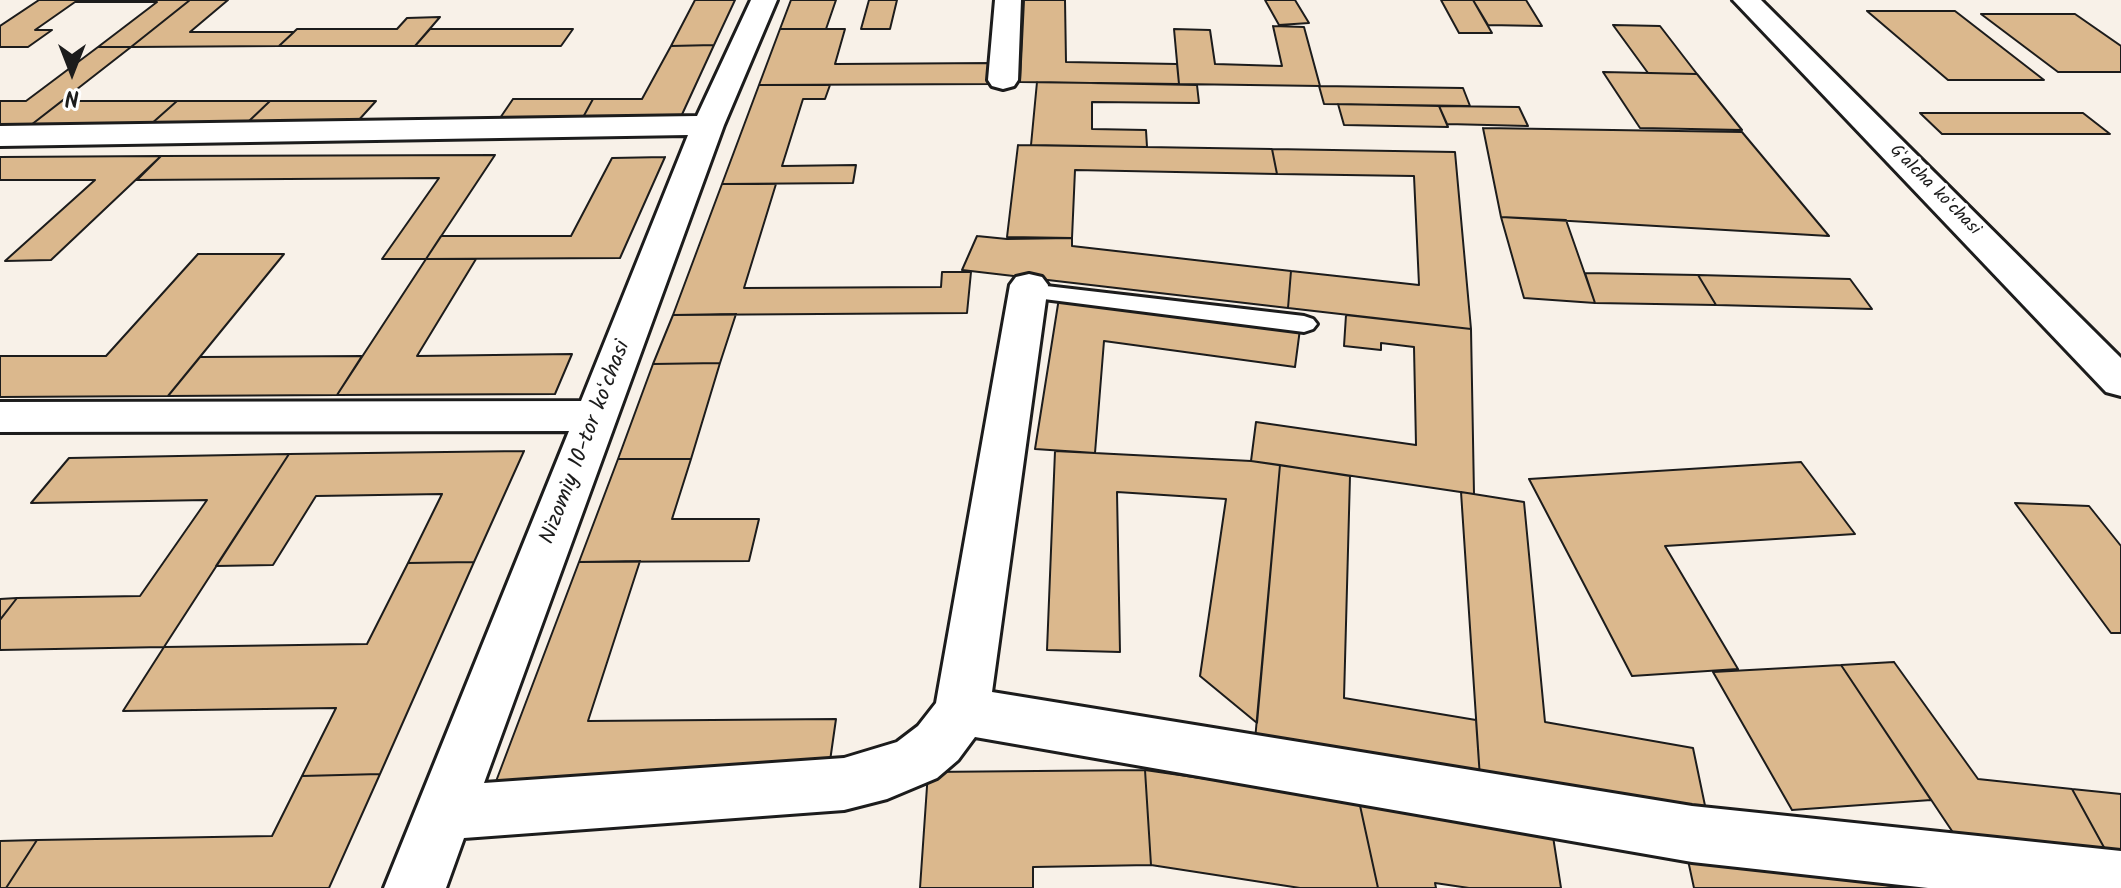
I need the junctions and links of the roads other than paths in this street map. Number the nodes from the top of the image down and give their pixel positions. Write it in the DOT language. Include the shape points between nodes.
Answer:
graph roads {
  1 [pos="764,0"];
  2 [pos="1008,0"];
  3 [pos="1746,0"];
  4 [pos="1003,80"];
  5 [pos="708,125"];
  6 [pos="0,136"];
  7 [pos="1029,288"];
  8 [pos="1304,324"];
  9 [pos="2118,376"];
  10 [pos="598,416"];
  11 [pos="0,417"];
  12 [pos="962,711"];
  13 [pos="444,813"];
  14 [pos="2121,880"];
  15 [pos="415,888"];
  1 -- 5 [label="street, Nizomiy 10-tor koʻchasi"];
  2 -- 4 [label="street"];
  3 -- 9 [label="street, Gʻalcha koʻchasi"];
  5 -- 6 [label="street"];
  5 -- 10 [label="street, Nizomiy 10-tor koʻchasi"];
  7 -- 8 [label="lane"];
  7 -- 12 [label="street"];
  10 -- 11 [label="street"];
  10 -- 13 [label="street, Nizomiy 10-tor koʻchasi"];
  12 -- 13 [label="street" via="917,760 844,784"];
  12 -- 14 [label="street" via="1692,834"];
  13 -- 15 [label="street, Nizomiy 10-tor koʻchasi"];
}
